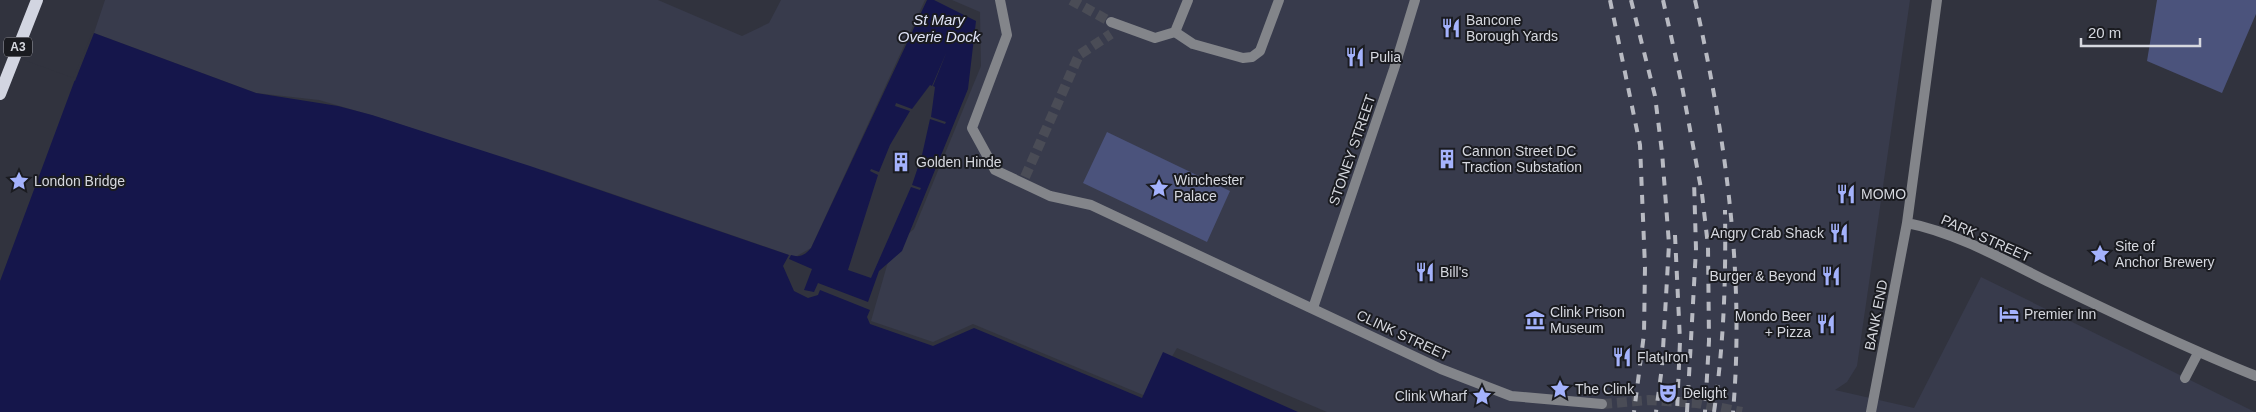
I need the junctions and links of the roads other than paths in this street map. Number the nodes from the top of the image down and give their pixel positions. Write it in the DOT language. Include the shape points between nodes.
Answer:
graph roads {
  1 [pos="37,0"];
  2 [pos="1000,0"];
  3 [pos="1188,0"];
  4 [pos="1278,0"];
  5 [pos="1415,0"];
  6 [pos="1937,0"];
  7 [pos="1176,32"];
  8 [pos="1111,34"];
  9 [pos="0,94"];
  10 [pos="1907,223"];
  11 [pos="1313,308"];
  12 [pos="2198,353"];
  13 [pos="2256,376"];
  14 [pos="2185,378"];
  15 [pos="1602,404"];
  16 [pos="1871,412"];
  1 -- 9 [label="main road, A3"];
  2 -- 11 [label="street, CLINK STREET" via="1007,35 972,128 995,170 1024,180 1050,196 1091,205"];
  3 -- 7 [label="street"];
  4 -- 7 [label="street" via="1260,51 1252,57 1243,58 1193,44"];
  5 -- 11 [label="street, STONEY STREET"];
  6 -- 10 [label="street"];
  7 -- 8 [label="street" via="1155,38 1114,23"];
  10 -- 12 [label="street, PARK STREET" via="1925,226 1987,252"];
  10 -- 16 [label="street, BANK END"];
  11 -- 15 [label="street, CLINK STREET" via="1441,369 1511,396"];
  12 -- 13 [label="street, PARK STREET"];
  12 -- 14 [label="street"];
}
